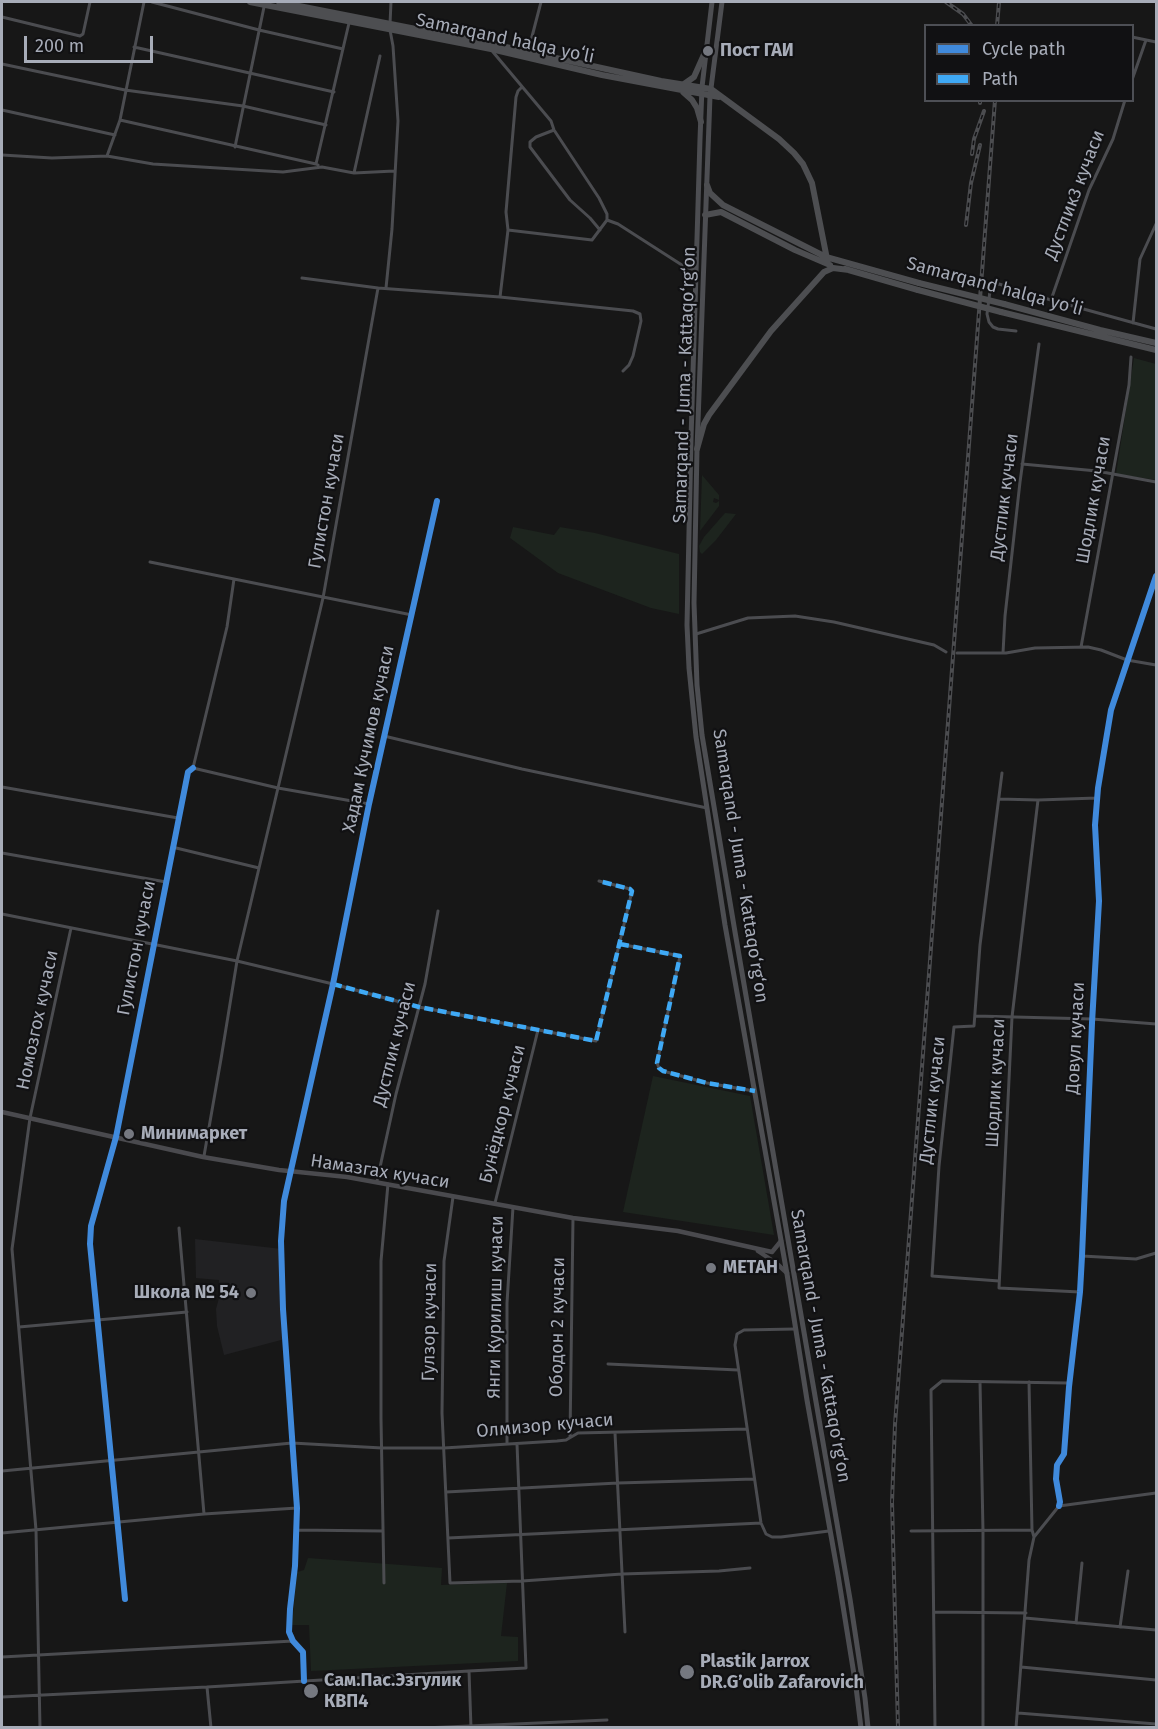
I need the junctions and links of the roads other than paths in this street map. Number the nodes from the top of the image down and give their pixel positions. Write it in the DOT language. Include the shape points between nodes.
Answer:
graph roads {
  1 [pos="90,2"];
  2 [pos="143,2"];
  3 [pos="150,2"];
  4 [pos="250,2"];
  5 [pos="279,2"];
  6 [pos="391,2"];
  7 [pos="540,2"];
  8 [pos="712,2"];
  9 [pos="722,2"];
  10 [pos="265,5"];
  11 [pos="2,16"];
  12 [pos="349,22"];
  13 [pos="390,26"];
  14 [pos="260,30"];
  15 [pos="1134,37"];
  16 [pos="1146,40"];
  17 [pos="1156,42"];
  18 [pos="134,47"];
  19 [pos="343,49"];
  20 [pos="491,50"];
  21 [pos="706,50"];
  22 [pos="527,54"];
  23 [pos="380,56"];
  24 [pos="2,64"];
  25 [pos="251,73"];
  26 [pos="1134,74"];
  27 [pos="522,87"];
  28 [pos="681,87"];
  29 [pos="125,90"];
  30 [pos="702,91"];
  31 [pos="334,92"];
  32 [pos="711,93"];
  33 [pos="1124,102"];
  34 [pos="243,106"];
  35 [pos="2,110"];
  36 [pos="120,120"];
  37 [pos="701,122"];
  38 [pos="326,125"];
  39 [pos="554,130"];
  40 [pos="115,135"];
  41 [pos="235,147"];
  42 [pos="2,155"];
  43 [pos="107,156"];
  44 [pos="316,164"];
  45 [pos="322,167"];
  46 [pos="394,171"];
  47 [pos="354,173"];
  48 [pos="707,185"];
  49 [pos="705,215"];
  50 [pos="607,220"];
  51 [pos="1156,224"];
  52 [pos="508,230"];
  53 [pos="600,230"];
  54 [pos="824,241"];
  55 [pos="827,261"];
  56 [pos="837,261"];
  57 [pos="696,270"];
  58 [pos="849,270"];
  59 [pos="302,278"];
  60 [pos="918,286"];
  61 [pos="378,288"];
  62 [pos="387,288"];
  63 [pos="500,297"];
  64 [pos="1051,300"];
  65 [pos="1133,322"];
  66 [pos="1156,329"];
  67 [pos="1016,331"];
  68 [pos="1156,343"];
  69 [pos="1039,344"];
  70 [pos="1156,350"];
  71 [pos="1131,357"];
  72 [pos="623,371"];
  73 [pos="697,449"];
  74 [pos="1022,464"];
  75 [pos="1113,475"];
  76 [pos="1156,482"];
  77 [pos="437,501"];
  78 [pos="150,561"];
  79 [pos="1156,576"];
  80 [pos="234,579"];
  81 [pos="323,598"];
  82 [pos="412,615"];
  83 [pos="694,635"];
  84 [pos="1081,647"];
  85 [pos="946,652"];
  86 [pos="957,653"];
  87 [pos="1003,653"];
  88 [pos="1127,660"];
  89 [pos="1156,665"];
  90 [pos="384,736"];
  91 [pos="193,768"];
  92 [pos="1002,773"];
  93 [pos="2,787"];
  94 [pos="278,788"];
  95 [pos="1097,798"];
  96 [pos="999,799"];
  97 [pos="1038,800"];
  98 [pos="369,804"];
  99 [pos="706,808"];
  100 [pos="178,818"];
  101 [pos="172,847"];
  102 [pos="2,853"];
  103 [pos="259,868"];
  104 [pos="727,878"];
  105 [pos="719,879"];
  106 [pos="599,881"];
  107 [pos="166,882"];
  108 [pos="438,911"];
  109 [pos="2,914"];
  110 [pos="71,928"];
  111 [pos="154,944"];
  112 [pos="620,944"];
  113 [pos="237,961"];
  114 [pos="333,984"];
  115 [pos="419,1007"];
  116 [pos="976,1016"];
  117 [pos="1012,1017"];
  118 [pos="1092,1019"];
  119 [pos="1156,1024"];
  120 [pos="538,1030"];
  121 [pos="755,1048"];
  122 [pos="747,1050"];
  123 [pos="755,1091"];
  124 [pos="2,1112"];
  125 [pos="30,1118"];
  126 [pos="116,1137"];
  127 [pos="203,1157"];
  128 [pos="290,1171"];
  129 [pos="377,1182"];
  130 [pos="388,1184"];
  131 [pos="453,1197"];
  132 [pos="495,1203"];
  133 [pos="513,1207"];
  134 [pos="573,1218"];
  135 [pos="179,1228"];
  136 [pos="781,1241"];
  137 [pos="756,1249"];
  138 [pos="1156,1253"];
  139 [pos="1082,1256"];
  140 [pos="787,1274"];
  141 [pos="999,1281"];
  142 [pos="1080,1292"];
  143 [pos="187,1312"];
  144 [pos="98,1320"];
  145 [pos="18,1328"];
  146 [pos="796,1329"];
  147 [pos="608,1364"];
  148 [pos="738,1370"];
  149 [pos="980,1382"];
  150 [pos="1029,1382"];
  151 [pos="1069,1383"];
  152 [pos="747,1429"];
  153 [pos="615,1433"];
  154 [pos="570,1437"];
  155 [pos="292,1443"];
  156 [pos="507,1444"];
  157 [pos="517,1444"];
  158 [pos="382,1448"];
  159 [pos="444,1448"];
  160 [pos="199,1452"];
  161 [pos="111,1461"];
  162 [pos="30,1469"];
  163 [pos="2,1471"];
  164 [pos="754,1479"];
  165 [pos="618,1483"];
  166 [pos="519,1489"];
  167 [pos="446,1492"];
  168 [pos="1156,1493"];
  169 [pos="1059,1506"];
  170 [pos="297,1508"];
  171 [pos="830,1513"];
  172 [pos="204,1514"];
  173 [pos="118,1523"];
  174 [pos="761,1523"];
  175 [pos="36,1530"];
  176 [pos="296,1530"];
  177 [pos="1032,1530"];
  178 [pos="383,1531"];
  179 [pos="620,1531"];
  180 [pos="830,1531"];
  181 [pos="910,1531"];
  182 [pos="932,1531"];
  183 [pos="983,1531"];
  184 [pos="2,1533"];
  185 [pos="520,1534"];
  186 [pos="1034,1537"];
  187 [pos="448,1538"];
  188 [pos="1082,1563"];
  189 [pos="750,1568"];
  190 [pos="1128,1571"];
  191 [pos="622,1574"];
  192 [pos="522,1581"];
  193 [pos="384,1583"];
  194 [pos="125,1599"];
  195 [pos="935,1612"];
  196 [pos="983,1613"];
  197 [pos="1026,1613"];
  198 [pos="1025,1618"];
  199 [pos="1077,1623"];
  200 [pos="1120,1627"];
  201 [pos="1156,1630"];
  202 [pos="625,1632"];
  203 [pos="292,1641"];
  204 [pos="39,1656"];
  205 [pos="2,1657"];
  206 [pos="1021,1667"];
  207 [pos="469,1671"];
  208 [pos="1156,1680"];
  209 [pos="304,1681"];
  210 [pos="207,1687"];
  211 [pos="40,1695"];
  212 [pos="2,1696"];
  213 [pos="1017,1713"];
  214 [pos="607,1720"];
  215 [pos="1156,1724"];
  216 [pos="471,1727"];
  217 [pos="40,1728"];
  218 [pos="211,1728"];
  219 [pos="423,1728"];
  220 [pos="861,1728"];
  221 [pos="868,1728"];
  222 [pos="935,1728"];
  223 [pos="982,1728"];
  224 [pos="1016,1728"];
  1 -- 11 [label="street" via="82,36"];
  2 -- 3 [label="street"];
  2 -- 18 [label="street"];
  3 -- 14 [label="street"];
  4 -- 10 [label="highway, Samarqand halqa yoʻli"];
  5 -- 13 [label="highway, Samarqand halqa yoʻli"];
  6 -- 13 [label="street"];
  7 -- 22 [label="street"];
  8 -- 21 [label="main road, Samarqand - Juma - Kattaqo‘rg‘on"];
  9 -- 32 [label="main road, Samarqand - Juma - Kattaqo‘rg‘on"];
  10 -- 12 [label="highway, Samarqand halqa yoʻli"];
  10 -- 14 [label="street"];
  12 -- 13 [label="highway, Samarqand halqa yoʻli"];
  12 -- 19 [label="street"];
  13 -- 20 [label="highway, Samarqand halqa yoʻli"];
  13 -- 22 [label="highway, Samarqand halqa yoʻli"];
  13 -- 46 [label="street" via="397,112"];
  14 -- 19 [label="street"];
  14 -- 25 [label="street"];
  15 -- 16 [label="street"];
  16 -- 17 [label="street"];
  16 -- 26 [label="street"];
  18 -- 25 [label="street"];
  18 -- 29 [label="street"];
  19 -- 31 [label="street"];
  20 -- 22 [label="highway, Samarqand halqa yoʻli"];
  20 -- 27 [label="street"];
  21 -- 28 [label="highway" via="693,76"];
  21 -- 30 [label="main road, Samarqand - Juma - Kattaqo‘rg‘on"];
  22 -- 28 [label="highway, Samarqand halqa yoʻli" via="602,75"];
  23 -- 47 [label="street"];
  24 -- 29 [label="street"];
  25 -- 31 [label="street"];
  25 -- 34 [label="street"];
  27 -- 39 [label="street"];
  27 -- 52 [label="street" via="516,97 506,212"];
  28 -- 30 [label="highway, Samarqand halqa yoʻli"];
  28 -- 37 [label="highway" via="697,108"];
  29 -- 34 [label="street"];
  29 -- 36 [label="street"];
  30 -- 32 [label="highway, Samarqand halqa yoʻli"];
  30 -- 37 [label="main road, Samarqand - Juma - Kattaqo‘rg‘on"];
  31 -- 38 [label="street"];
  32 -- 48 [label="main road, Samarqand - Juma - Kattaqo‘rg‘on"];
  32 -- 54 [label="highway" via="779,139 803,164 812,183"];
  33 -- 64 [label="street, Дустлик3 кучаси"];
  34 -- 38 [label="street"];
  34 -- 41 [label="street"];
  35 -- 40 [label="street"];
  36 -- 40 [label="street"];
  36 -- 41 [label="street"];
  37 -- 57 [label="main road, Samarqand - Juma - Kattaqo‘rg‘on"];
  38 -- 44 [label="street"];
  39 -- 50 [label="street" via="599,198"];
  39 -- 53 [label="street" via="536,137 530,147 570,200"];
  40 -- 43 [label="street"];
  41 -- 44 [label="street"];
  42 -- 43 [label="street"];
  43 -- 45 [label="street" via="153,164 284,172"];
  44 -- 45 [label="street"];
  45 -- 47 [label="street"];
  46 -- 47 [label="street"];
  46 -- 62 [label="street"];
  48 -- 49 [label="main road, Samarqand - Juma - Kattaqo‘rg‘on"];
  48 -- 55 [label="highway, Samarqand halqa yoʻli" via="723,205"];
  49 -- 55 [label="highway, Samarqand halqa yoʻli" via="721,212 777,242"];
  49 -- 73 [label="main road, Samarqand - Juma - Kattaqo‘rg‘on"];
  50 -- 53 [label="street"];
  50 -- 57 [label="street"];
  51 -- 65 [label="street" via="1140,259"];
  52 -- 53 [label="street" via="592,240"];
  52 -- 63 [label="street"];
  54 -- 55 [label="highway"];
  54 -- 56 [label="highway"];
  55 -- 56 [label="highway, Samarqand halqa yoʻli"];
  55 -- 58 [label="highway, Samarqand halqa yoʻli"];
  56 -- 60 [label="highway, Samarqand halqa yoʻli"];
  57 -- 99 [label="main road, Samarqand - Juma - Kattaqo‘rg‘on" via="687,647"];
  58 -- 60 [label="highway, Samarqand halqa yoʻli"];
  58 -- 73 [label="highway" via="833,268 824,272 771,331 709,415"];
  59 -- 61 [label="street"];
  60 -- 68 [label="highway, Samarqand halqa yoʻli, bridge"];
  60 -- 70 [label="highway, Samarqand halqa yoʻli, bridge" via="1001,312"];
  61 -- 62 [label="street"];
  61 -- 81 [label="street, Гулистон кучаси"];
  62 -- 63 [label="street"];
  63 -- 72 [label="street" via="640,314 636,349"];
  64 -- 65 [label="street"];
  64 -- 67 [label="street" via="1006,285 992,288 989,322 998,329"];
  65 -- 66 [label="street"];
  69 -- 74 [label="street, Дустлик кучаси"];
  71 -- 75 [label="street, Шодлик кучаси"];
  73 -- 83 [label="main road, Samarqand - Juma - Kattaqo‘rg‘on"];
  74 -- 75 [label="street"];
  74 -- 87 [label="street, Дустлик кучаси"];
  75 -- 76 [label="street"];
  75 -- 84 [label="street, Шодлик кучаси"];
  77 -- 82 [label="street, Хадам Кучимов кучаси"];
  78 -- 80 [label="street"];
  79 -- 88 [label="street, Довул кучаси"];
  80 -- 81 [label="street"];
  80 -- 91 [label="street, Гулистон кучаси" via="227,627"];
  81 -- 82 [label="street"];
  81 -- 94 [label="street, Гулистон кучаси"];
  82 -- 90 [label="street, Хадам Кучимов кучаси"];
  83 -- 85 [label="street" via="748,618 795,616 934,645"];
  83 -- 104 [label="main road, Samarqand - Juma - Kattaqo‘rg‘on" via="702,735"];
  84 -- 87 [label="street"];
  84 -- 88 [label="street"];
  86 -- 87 [label="street"];
  88 -- 89 [label="street"];
  88 -- 95 [label="street, Довул кучаси" via="1111,710"];
  90 -- 98 [label="street, Хадам Кучимов кучаси"];
  90 -- 99 [label="street"];
  91 -- 94 [label="street"];
  91 -- 100 [label="street, Гулистон кучаси" via="188,772"];
  92 -- 96 [label="street"];
  93 -- 100 [label="street"];
  94 -- 98 [label="street"];
  94 -- 103 [label="street, Гулистон кучаси"];
  95 -- 97 [label="street"];
  95 -- 118 [label="street, Довул кучаси" via="1099,901"];
  96 -- 97 [label="street"];
  96 -- 116 [label="street" via="980,945"];
  97 -- 117 [label="street, Шодлик кучаси"];
  98 -- 114 [label="street, Хадам Кучимов кучаси"];
  99 -- 105 [label="main road, Samarqand - Juma - Kattaqo‘rg‘on"];
  100 -- 101 [label="street, Гулистон кучаси"];
  101 -- 103 [label="street"];
  101 -- 107 [label="street, Гулистон кучаси"];
  102 -- 107 [label="street"];
  103 -- 113 [label="street, Гулистон кучаси"];
  104 -- 105 [label="main road"];
  104 -- 121 [label="main road, Samarqand - Juma - Kattaqo‘rg‘on"];
  105 -- 122 [label="main road, Samarqand - Juma - Kattaqo‘rg‘on"];
  106 -- 112 [label="street" via="632,891"];
  107 -- 111 [label="street, Гулистон кучаси"];
  108 -- 115 [label="street, Дустлик кучаси"];
  109 -- 110 [label="street"];
  110 -- 111 [label="street"];
  110 -- 125 [label="street, Номозгох кучаси"];
  111 -- 113 [label="street"];
  111 -- 126 [label="street, Гулистон кучаси"];
  112 -- 120 [label="street" via="596,1041"];
  112 -- 123 [label="street" via="680,956 659,1068 707,1083"];
  113 -- 114 [label="street"];
  113 -- 127 [label="street, Гулистон кучаси"];
  114 -- 115 [label="street"];
  114 -- 128 [label="street, Хадам Кучимов кучаси"];
  115 -- 120 [label="street"];
  115 -- 129 [label="street, Дустлик кучаси"];
  116 -- 117 [label="street"];
  116 -- 141 [label="street, Дустлик кучаси" via="974,1026 954,1027 932,1276"];
  117 -- 118 [label="street"];
  117 -- 141 [label="street, Шодлик кучаси"];
  118 -- 119 [label="street"];
  118 -- 139 [label="street, Довул кучаси"];
  120 -- 132 [label="street, Бунёдкор кучаси"];
  121 -- 122 [label="main road"];
  121 -- 171 [label="main road, Samarqand - Juma - Kattaqo‘rg‘on"];
  122 -- 123 [label="main road, Samarqand - Juma - Kattaqo‘rg‘on"];
  123 -- 136 [label="main road, Samarqand - Juma - Kattaqo‘rg‘on"];
  124 -- 125 [label="street, Намазгах кучаси"];
  125 -- 126 [label="street, Намазгах кучаси"];
  125 -- 145 [label="street, Номозгох кучаси" via="12,1249"];
  126 -- 127 [label="street, Намазгах кучаси"];
  126 -- 144 [label="street, Гулистон кучаси" via="91,1226"];
  127 -- 128 [label="street, Намазгах кучаси"];
  128 -- 129 [label="street, Намазгах кучаси"];
  128 -- 155 [label="street, Хадам Кучимов кучаси" via="281,1240"];
  129 -- 130 [label="street, Намазгах кучаси"];
  130 -- 131 [label="street, Намазгах кучаси"];
  130 -- 158 [label="street" via="381,1261"];
  131 -- 132 [label="street, Намазгах кучаси"];
  131 -- 159 [label="street, Гулзор кучаси" via="444,1261"];
  132 -- 133 [label="street, Намазгах кучаси"];
  133 -- 134 [label="street, Намазгах кучаси"];
  133 -- 156 [label="street, Янги Курилиш кучаси" via="507,1302"];
  134 -- 137 [label="street, Намазгах кучаси" via="678,1231"];
  134 -- 154 [label="street, Ободон 2 кучаси"];
  135 -- 143 [label="street"];
  136 -- 137 [label="street" via="772,1252"];
  136 -- 140 [label="main road, Samarqand - Juma - Kattaqo‘rg‘on"];
  137 -- 140 [label="street"];
  138 -- 139 [label="street" via="1136,1259"];
  139 -- 142 [label="street, Довул кучаси"];
  140 -- 146 [label="main road, Samarqand - Juma - Kattaqo‘rg‘on"];
  141 -- 142 [label="street" via="999,1288"];
  142 -- 151 [label="street, Довул кучаси"];
  143 -- 144 [label="street"];
  143 -- 160 [label="street"];
  144 -- 145 [label="street"];
  144 -- 161 [label="street, Гулистон кучаси"];
  145 -- 162 [label="street, Номозгох кучаси"];
  146 -- 148 [label="street" via="744,1330 737,1334"];
  146 -- 171 [label="main road, Samarqand - Juma - Kattaqo‘rg‘on"];
  147 -- 148 [label="street"];
  148 -- 152 [label="street"];
  149 -- 150 [label="street"];
  149 -- 182 [label="street" via="942,1381 931,1390"];
  149 -- 183 [label="street"];
  150 -- 151 [label="street"];
  150 -- 177 [label="street"];
  151 -- 169 [label="street, Довул кучаси" via="1064,1454 1057,1465"];
  152 -- 153 [label="street, Олмизор кучаси"];
  152 -- 164 [label="street"];
  153 -- 154 [label="street, Олмизор кучаси" via="578,1433"];
  153 -- 165 [label="street"];
  154 -- 157 [label="street, Олмизор кучаси" via="557,1442"];
  155 -- 158 [label="street, Олмизор кучаси"];
  155 -- 160 [label="street, Олмизор кучаси"];
  155 -- 170 [label="street, Хадам Кучимов кучаси"];
  156 -- 157 [label="street, Олмизор кучаси"];
  156 -- 159 [label="street, Олмизор кучаси"];
  157 -- 166 [label="street"];
  158 -- 159 [label="street, Олмизор кучаси"];
  158 -- 178 [label="street"];
  159 -- 167 [label="street, Гулзор кучаси"];
  160 -- 161 [label="street, Олмизор кучаси"];
  160 -- 172 [label="street"];
  161 -- 162 [label="street, Олмизор кучаси"];
  161 -- 173 [label="street, Гулистон кучаси"];
  162 -- 163 [label="street, Олмизор кучаси"];
  162 -- 175 [label="street, Номозгох кучаси"];
  164 -- 165 [label="street"];
  164 -- 174 [label="street"];
  165 -- 166 [label="street"];
  165 -- 179 [label="street"];
  166 -- 167 [label="street"];
  166 -- 185 [label="street"];
  167 -- 187 [label="street, Гулзор кучаси"];
  168 -- 169 [label="street"];
  169 -- 186 [label="street"];
  170 -- 172 [label="street"];
  170 -- 176 [label="street, Хадам Кучимов кучаси"];
  171 -- 180 [label="main road, Samarqand - Juma - Kattaqo‘rg‘on"];
  171 -- 221 [label="main road, Samarqand - Juma - Kattaqo‘rg‘on" via="861,1670"];
  172 -- 173 [label="street"];
  173 -- 175 [label="street"];
  173 -- 194 [label="street, Гулистон кучаси"];
  174 -- 179 [label="street"];
  174 -- 180 [label="street" via="772,1537"];
  175 -- 184 [label="street"];
  175 -- 204 [label="street, Номозгох кучаси"];
  176 -- 178 [label="street"];
  176 -- 203 [label="street, Хадам Кучимов кучаси" via="289,1632"];
  177 -- 183 [label="street"];
  177 -- 186 [label="street"];
  178 -- 193 [label="street"];
  179 -- 185 [label="street"];
  179 -- 191 [label="street"];
  180 -- 220 [label="main road, Samarqand - Juma - Kattaqo‘rg‘on"];
  181 -- 182 [label="street"];
  182 -- 183 [label="street"];
  182 -- 195 [label="street"];
  183 -- 196 [label="street"];
  185 -- 187 [label="street"];
  185 -- 192 [label="street"];
  186 -- 197 [label="street"];
  187 -- 192 [label="street, Гулзор кучаси" via="450,1583"];
  188 -- 199 [label="street"];
  189 -- 191 [label="street"];
  190 -- 200 [label="street"];
  191 -- 192 [label="street"];
  191 -- 202 [label="street"];
  192 -- 207 [label="street" via="526,1668"];
  195 -- 196 [label="street"];
  195 -- 222 [label="street"];
  196 -- 197 [label="street"];
  196 -- 223 [label="street"];
  197 -- 198 [label="street"];
  198 -- 199 [label="street"];
  198 -- 206 [label="street"];
  199 -- 200 [label="street"];
  200 -- 201 [label="street"];
  203 -- 204 [label="street"];
  203 -- 209 [label="street" via="303,1652"];
  204 -- 205 [label="street"];
  204 -- 211 [label="street, Номозгох кучаси"];
  206 -- 208 [label="street"];
  206 -- 213 [label="street"];
  207 -- 209 [label="street"];
  207 -- 216 [label="street"];
  209 -- 210 [label="street"];
  210 -- 211 [label="street"];
  210 -- 218 [label="street"];
  211 -- 212 [label="street"];
  211 -- 217 [label="street, Номозгох кучаси"];
  213 -- 215 [label="street"];
  213 -- 224 [label="street"];
  214 -- 216 [label="street"];
  216 -- 219 [label="street"];
}
